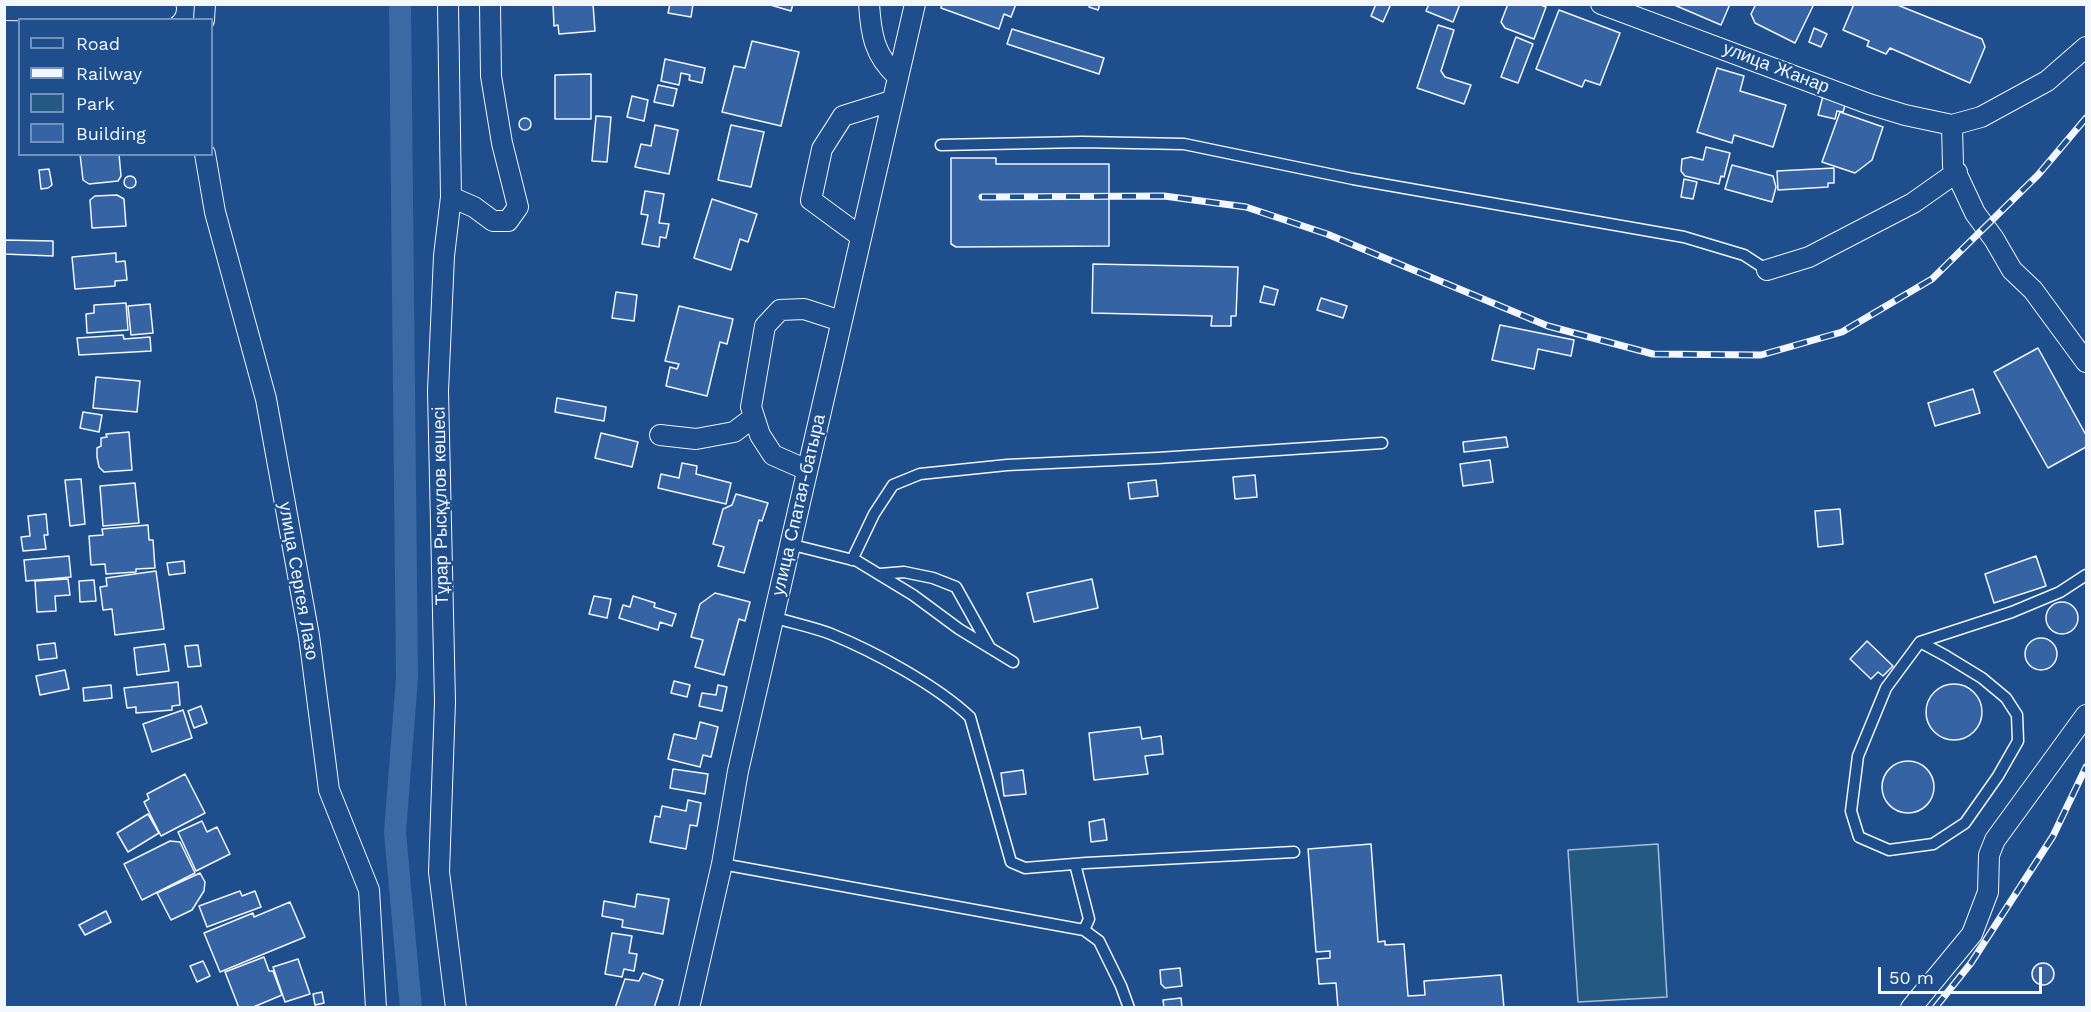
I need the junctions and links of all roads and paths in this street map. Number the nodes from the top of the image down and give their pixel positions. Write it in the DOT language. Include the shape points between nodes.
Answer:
graph roads {
  1 [pos="448,4"];
  2 [pos="490,4"];
  3 [pos="869,4"];
  4 [pos="915,4"];
  5 [pos="1601,4"];
  6 [pos="4,10"];
  7 [pos="167,11"];
  8 [pos="2086,47"];
  9 [pos="897,76"];
  10 [pos="891,100"];
  11 [pos="1952,125"];
  12 [pos="941,145"];
  13 [pos="205,156"];
  14 [pos="1956,172"];
  15 [pos="451,197"];
  16 [pos="860,236"];
  17 [pos="1767,270"];
  18 [pos="841,321"];
  19 [pos="2086,362"];
  20 [pos="754,417"];
  21 [pos="660,435"];
  22 [pos="1382,443"];
  23 [pos="807,470"];
  24 [pos="789,544"];
  25 [pos="852,560"];
  26 [pos="880,574"];
  27 [pos="2086,575"];
  28 [pos="773,617"];
  29 [pos="1920,642"];
  30 [pos="991,648"];
  31 [pos="1013,662"];
  32 [pos="2086,715"];
  33 [pos="1294,852"];
  34 [pos="722,864"];
  35 [pos="1075,864"];
  36 [pos="1084,930"];
  37 [pos="376,1008"];
  38 [pos="456,1008"];
  39 [pos="689,1008"];
  40 [pos="1129,1008"];
  41 [pos="1911,1008"];
  1 -- 15 [label="street, Тұрар Рысқұлов көшесі"];
  2 -- 15 [label="street" via="491,76 518,207 508,221 493,221"];
  3 -- 9 [label="street" via="876,48 883,64"];
  4 -- 9 [label="street, улица Спатая-батыра"];
  5 -- 11 [label="street, улица Жанар" via="1869,104"];
  6 -- 7 [label="street"];
  8 -- 11 [label="street" via="2047,81 1981,117"];
  9 -- 10 [label="street, улица Спатая-батыра"];
  10 -- 16 [label="street, улица Спатая-батыра"];
  10 -- 16 [label="street" via="843,116 822,149 812,200"];
  11 -- 14 [label="street"];
  12 -- 17 [label="lane" via="1184,144 1353,179 1684,237 1744,255"];
  13 -- 37 [label="street, улица Сергея Лазо" via="216,212 266,399 309,636 328,790 369,890"];
  14 -- 17 [label="street" via="1892,214 1809,257"];
  14 -- 19 [label="street" via="1975,213 2012,270 2033,290"];
  15 -- 38 [label="street, Тұрар Рысқұлов көшесі" via="444,256 438,391 445,702 439,872"];
  16 -- 18 [label="street, улица Спатая-батыра"];
  18 -- 20 [label="street" via="804,309 780,310 765,326 751,407"];
  18 -- 23 [label="street, улица Спатая-батыра"];
  20 -- 21 [label="street" via="734,432 705,438"];
  20 -- 23 [label="street" via="773,455"];
  22 -- 25 [label="lane" via="1007,465 920,474 893,485"];
  23 -- 24 [label="street, улица Спатая-батыра"];
  24 -- 25 [label="lane"];
  24 -- 28 [label="street, улица Спатая-батыра"];
  25 -- 26 [label="lane"];
  26 -- 30 [label="lane"];
  26 -- 30 [label="lane" via="904,572 956,586"];
  27 -- 29 [label="lane" via="2060,592 2012,612"];
  28 -- 34 [label="street, улица Спатая-батыра" via="738,771"];
  28 -- 35 [label="lane" via="829,633 872,653 952,700 970,717 1011,861 1025,868"];
  29 -- 29 [label="lane" via="1886,688 1858,756 1851,811 1859,837 1889,850 1933,844 1965,823 2018,741 2017,715 2006,698 1982,678"];
  30 -- 31 [label="lane"];
  32 -- 41 [label="street" via="1995,840 1989,855 1988,892 1972,934"];
  33 -- 35 [label="lane"];
  34 -- 36 [label="lane"];
  34 -- 39 [label="street, улица Спатая-батыра"];
  35 -- 36 [label="lane" via="1089,919"];
  36 -- 40 [label="lane" via="1099,941"];
}
